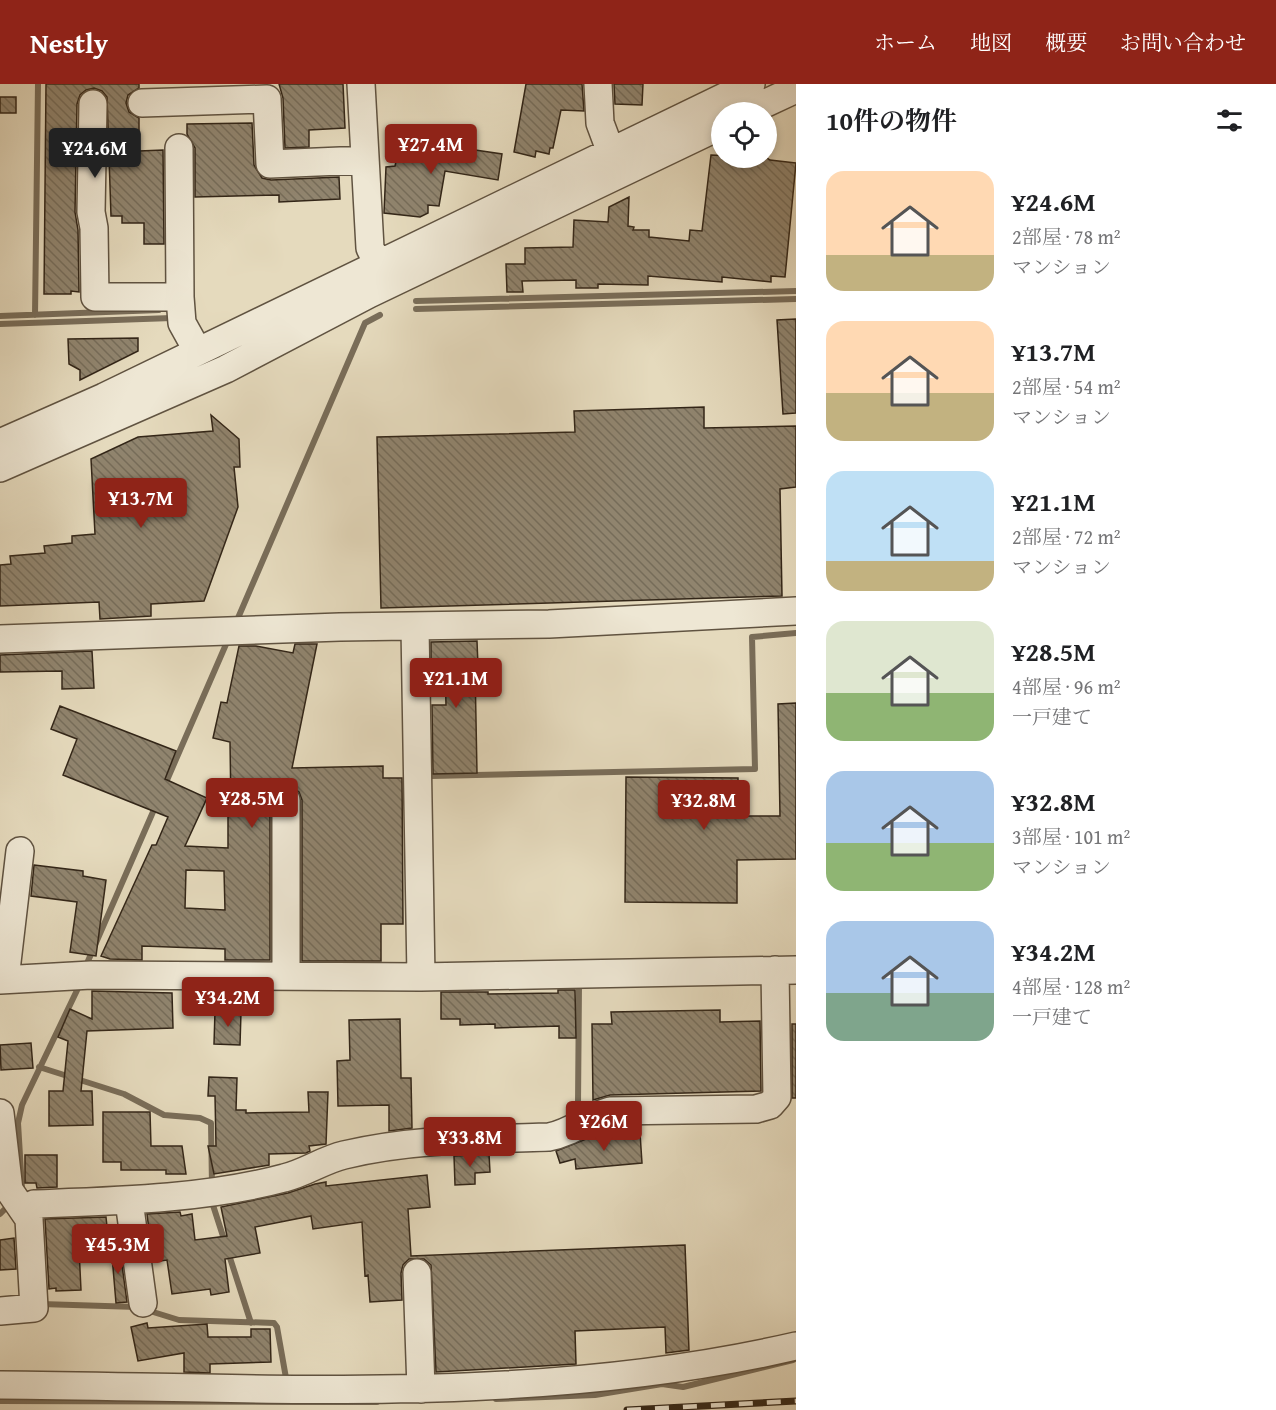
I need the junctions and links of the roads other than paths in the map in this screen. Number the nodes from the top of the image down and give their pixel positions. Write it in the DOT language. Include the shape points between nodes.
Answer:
graph roads {
  1 [pos="361,84"];
  2 [pos="598,84"];
  3 [pos="751,84"];
  4 [pos="796,89"];
  5 [pos="732,102"];
  6 [pos="768,102"];
  7 [pos="142,103"];
  8 [pos="93,104"];
  9 [pos="711,121"];
  10 [pos="179,148"];
  11 [pos="364,160"];
  12 [pos="614,163"];
  13 [pos="383,273"];
  14 [pos="180,297"];
  15 [pos="197,351"];
  16 [pos="226,369"];
  17 [pos="104,397"];
  18 [pos="19,442"];
  19 [pos="0,468"];
  20 [pos="796,611"];
  21 [pos="415,627"];
  22 [pos="0,639"];
  23 [pos="286,800"];
  24 [pos="20,850"];
  25 [pos="786,970"];
  26 [pos="286,976"];
  27 [pos="422,977"];
  28 [pos="2,980"];
  29 [pos="0,1113"];
  30 [pos="129,1200"];
  31 [pos="22,1204"];
  32 [pos="417,1273"];
  33 [pos="143,1303"];
  34 [pos="0,1311"];
  35 [pos="796,1346"];
  36 [pos="0,1385"];
  37 [pos="421,1389"];
  1 -- 11 [label="street"];
  2 -- 12 [label="street" via="600,123"];
  3 -- 5 [label="street"];
  4 -- 6 [label="street"];
  7 -- 11 [label="street" via="267,99 270,164"];
  8 -- 14 [label="street" via="91,212 95,297"];
  9 -- 12 [label="street"];
  10 -- 14 [label="street"];
  11 -- 13 [label="street" via="370,248"];
  12 -- 13 [label="street"];
  13 -- 15 [label="street"];
  13 -- 16 [label="street"];
  14 -- 15 [label="street" via="182,322"];
  15 -- 17 [label="street"];
  16 -- 17 [label="street" via="220,357 157,385"];
  16 -- 18 [label="street"];
  17 -- 18 [label="street"];
  18 -- 19 [label="street"];
  20 -- 21 [label="street"];
  21 -- 22 [label="street"];
  21 -- 27 [label="street"];
  23 -- 26 [label="street"];
  24 -- 28 [label="street"];
  25 -- 27 [label="street"];
  25 -- 30 [label="street" via="777,1097 770,1105 756,1109 610,1111 596,1114 563,1135 448,1140 360,1152 284,1178"];
  26 -- 27 [label="street"];
  26 -- 28 [label="street" via="91,975"];
  29 -- 31 [label="street" via="9,1190"];
  30 -- 31 [label="street"];
  30 -- 33 [label="street"];
  31 -- 34 [label="street" via="29,1219 34,1308"];
  32 -- 37 [label="street"];
  35 -- 37 [label="street" via="747,1358 608,1379"];
  36 -- 37 [label="street"];
}
